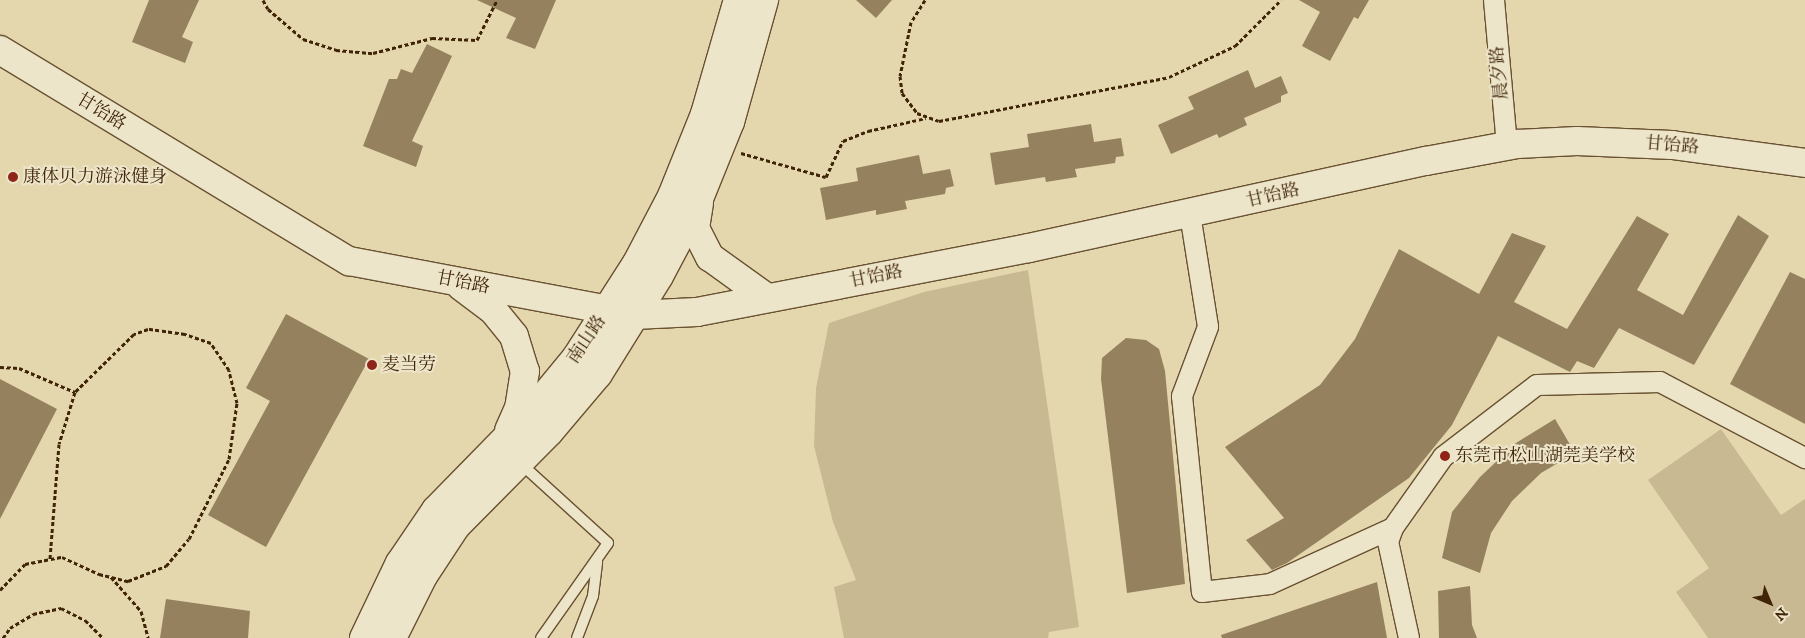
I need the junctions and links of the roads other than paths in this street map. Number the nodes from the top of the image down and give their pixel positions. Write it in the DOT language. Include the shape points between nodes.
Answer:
graph roads {
  1 [pos="738,0"];
  2 [pos="764,0"];
  3 [pos="1494,0"];
  4 [pos="0,50"];
  5 [pos="1507,146"];
  6 [pos="1805,162"];
  7 [pos="700,195"];
  8 [pos="1190,214"];
  9 [pos="456,282"];
  10 [pos="767,298"];
  11 [pos="606,312"];
  12 [pos="634,315"];
  13 [pos="507,437"];
  14 [pos="1805,458"];
  15 [pos="519,462"];
  16 [pos="1393,528"];
  17 [pos="597,559"];
  18 [pos="364,638"];
  19 [pos="392,638"];
  20 [pos="541,638"];
  21 [pos="577,638"];
  22 [pos="1410,638"];
  1 -- 11 [label="street, 南山路" via="705,114 672,196 637,263"];
  2 -- 7 [label="street, 南山路" via="757,34 720,147"];
  3 -- 5 [label="street, 晨夕路"];
  4 -- 9 [label="street, 甘饴路" via="349,261"];
  5 -- 6 [label="street, 甘饴路" via="1577,141 1672,145"];
  5 -- 8 [label="street, 甘饴路" via="1426,160"];
  7 -- 10 [label="street" via="695,228 710,257"];
  7 -- 12 [label="street, 南山路" via="659,276"];
  8 -- 10 [label="street, 甘饴路"];
  8 -- 16 [label="street" via="1208,328 1182,396 1202,592 1270,584"];
  9 -- 11 [label="street, 甘饴路"];
  9 -- 13 [label="street" via="493,310 514,336 525,371 519,408"];
  10 -- 12 [label="street, 甘饴路" via="696,312"];
  11 -- 12 [label="street, 甘饴路"];
  11 -- 13 [label="street, 南山路" via="576,358"];
  12 -- 15 [label="street, 南山路" via="598,374"];
  13 -- 18 [label="street, 南山路" via="436,510 400,563"];
  14 -- 16 [label="street" via="1660,382 1538,385 1443,456"];
  15 -- 17 [label="lane" via="608,543"];
  15 -- 19 [label="street, 南山路" via="456,526 423,576"];
  16 -- 22 [label="street" via="1388,542"];
  17 -- 20 [label="lane"];
  17 -- 21 [label="lane" via="592,596"];
}
